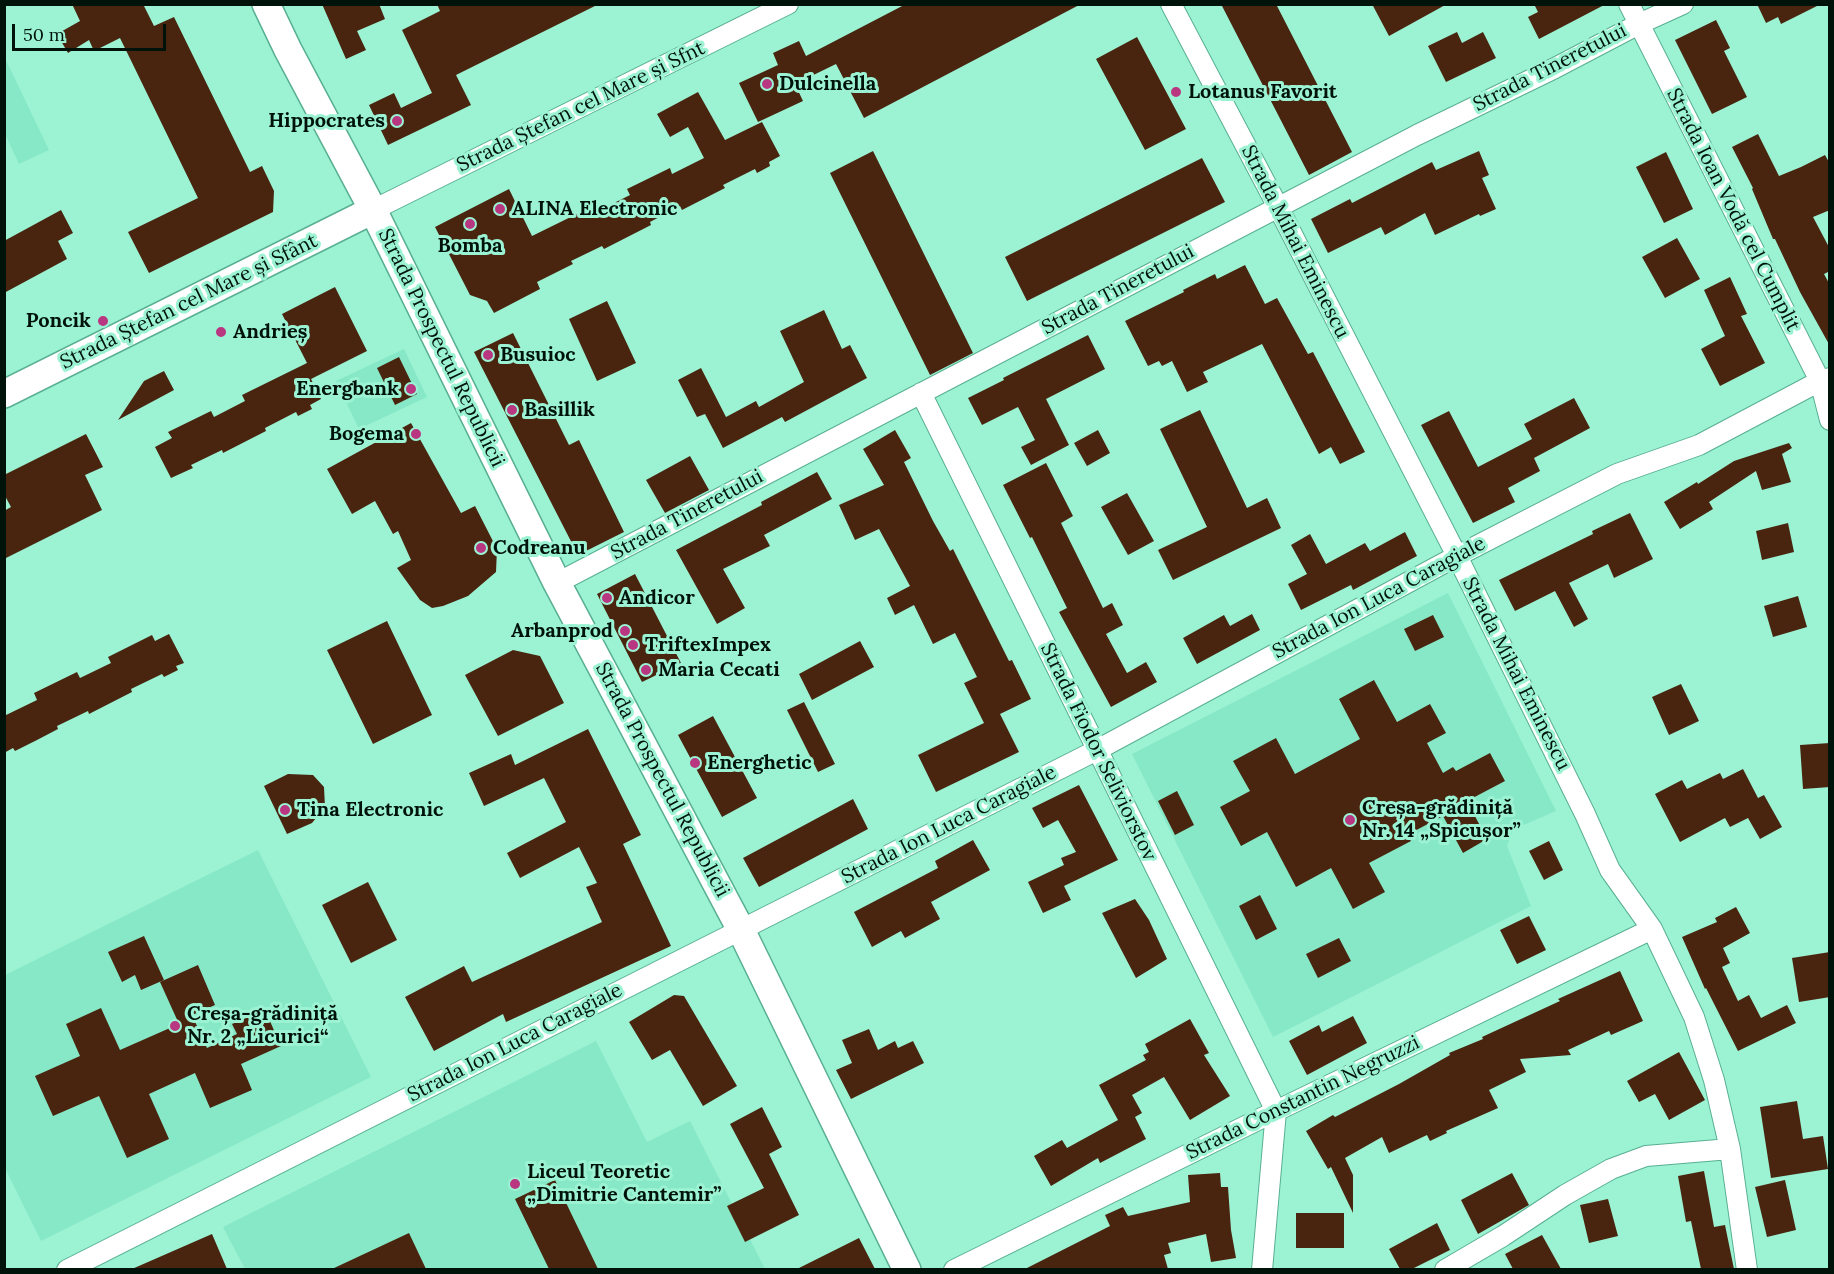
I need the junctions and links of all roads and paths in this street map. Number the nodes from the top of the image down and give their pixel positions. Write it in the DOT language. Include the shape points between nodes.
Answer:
graph roads {
  1 [pos="266,4"];
  2 [pos="788,4"];
  3 [pos="1171,4"];
  4 [pos="1629,4"];
  5 [pos="1683,4"];
  6 [pos="1639,24"];
  7 [pos="1278,207"];
  8 [pos="373,210"];
  9 [pos="1825,379"];
  10 [pos="921,393"];
  11 [pos="4,394"];
  12 [pos="1830,420"];
  13 [pos="1457,556"];
  14 [pos="557,583"];
  15 [pos="1098,750"];
  16 [pos="1652,929"];
  17 [pos="741,930"];
  18 [pos="1276,1111"];
  19 [pos="1730,1149"];
  20 [pos="67,1269"];
  21 [pos="907,1269"];
  22 [pos="954,1269"];
  23 [pos="1262,1269"];
  24 [pos="1445,1269"];
  25 [pos="1747,1269"];
  1 -- 8 [label="main road, Strada Prospectul Republicii"];
  2 -- 8 [label="street, Strada Ștefan cel Mare și Sfnt"];
  3 -- 7 [label="street, Strada Mihai Eminescu"];
  4 -- 6 [label="street, Strada Ioan Vodă cel Cumplit"];
  5 -- 6 [label="street, Strada Tineretului"];
  6 -- 7 [label="street, Strada Tineretului"];
  6 -- 9 [label="street, Strada Ioan Vodă cel Cumplit"];
  7 -- 10 [label="street, Strada Tineretului"];
  7 -- 13 [label="street, Strada Mihai Eminescu"];
  8 -- 11 [label="main road, Strada Ștefan cel Mare și Sfânt"];
  8 -- 14 [label="main road, Strada Prospectul Republicii"];
  9 -- 12 [label="street, Strada Ioan Vodă cel Cumplit"];
  9 -- 13 [label="street, Strada Ion Luca Caragiale" via="1699,445 1617,474"];
  10 -- 14 [label="street, Strada Tineretului"];
  10 -- 15 [label="street, Strada Fiodor Seliviorstov"];
  13 -- 15 [label="street, Strada Ion Luca Caragiale"];
  13 -- 16 [label="street, Strada Mihai Eminescu" via="1610,870"];
  14 -- 17 [label="main road, Strada Prospectul Republicii"];
  15 -- 17 [label="street, Strada Ion Luca Caragiale"];
  15 -- 18 [label="street, Strada Fiodor Seliviorstov"];
  16 -- 18 [label="street, Strada Constantin Negruzzi"];
  16 -- 19 [label="street, Strada Mihai Eminescu" via="1694,1017"];
  17 -- 20 [label="street, Strada Ion Luca Caragiale"];
  17 -- 21 [label="main road, Strada Prospectul Republicii"];
  18 -- 22 [label="street, Strada Constantin Negruzzi"];
  18 -- 23 [label="street"];
  19 -- 24 [label="street" via="1646,1156 1611,1169"];
  19 -- 25 [label="street, Strada Mihai Eminescu"];
}
